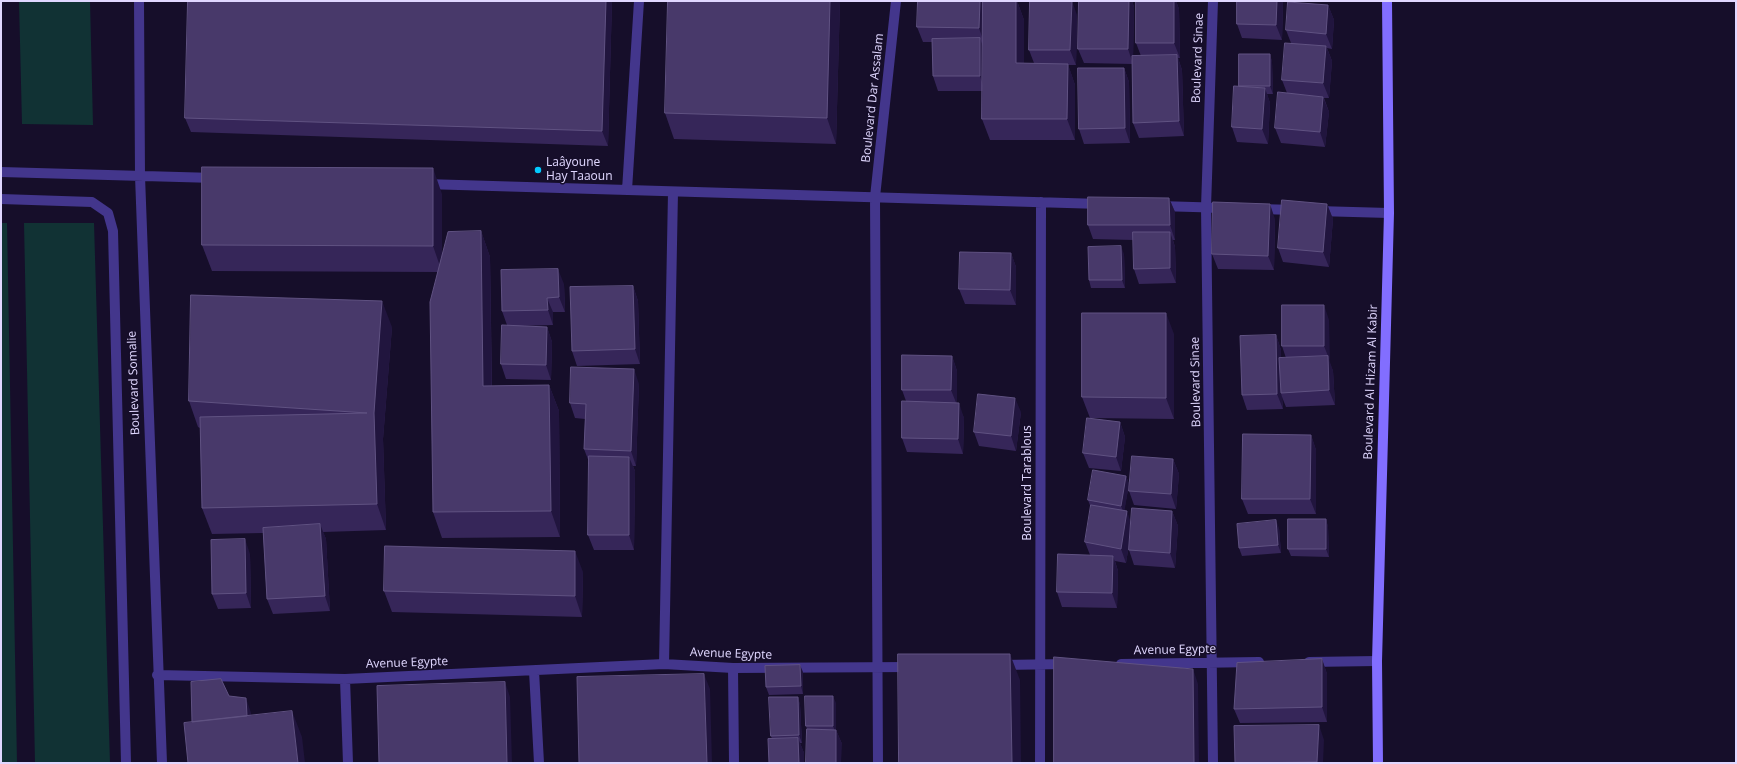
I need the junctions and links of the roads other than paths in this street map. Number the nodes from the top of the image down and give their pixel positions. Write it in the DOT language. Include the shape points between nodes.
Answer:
graph roads {
  1 [pos="138,1"];
  2 [pos="639,1"];
  3 [pos="896,1"];
  4 [pos="1213,1"];
  5 [pos="1387,1"];
  6 [pos="1,172"];
  7 [pos="140,176"];
  8 [pos="228,178"];
  9 [pos="411,184"];
  10 [pos="627,190"];
  11 [pos="672,192"];
  12 [pos="875,197"];
  13 [pos="1,199"];
  14 [pos="1042,202"];
  15 [pos="1112,204"];
  16 [pos="1151,206"];
  17 [pos="1206,207"];
  18 [pos="1389,213"];
  19 [pos="1377,661"];
  20 [pos="1268,662"];
  21 [pos="1299,662"];
  22 [pos="1213,663"];
  23 [pos="664,664"];
  24 [pos="1079,664"];
  25 [pos="1111,664"];
  26 [pos="994,665"];
  27 [pos="1040,665"];
  28 [pos="924,666"];
  29 [pos="878,667"];
  30 [pos="733,668"];
  31 [pos="534,671"];
  32 [pos="157,675"];
  33 [pos="344,679"];
  34 [pos="126,763"];
  35 [pos="162,763"];
  36 [pos="348,763"];
  37 [pos="539,763"];
  38 [pos="734,763"];
  39 [pos="878,763"];
  40 [pos="1040,763"];
  41 [pos="1213,763"];
  42 [pos="1378,763"];
  1 -- 7 [label="street, Boulevard Somalie"];
  2 -- 10 [label="street"];
  3 -- 12 [label="street, Boulevard Dar Assalam"];
  4 -- 17 [label="street, Boulevard Sinae"];
  5 -- 18 [label="main road, Boulevard Al Hizam Al Kabir"];
  6 -- 7 [label="street"];
  7 -- 8 [label="street"];
  7 -- 32 [label="street, Boulevard Somalie"];
  9 -- 10 [label="street"];
  10 -- 11 [label="street"];
  11 -- 12 [label="street"];
  11 -- 23 [label="street"];
  12 -- 14 [label="street"];
  12 -- 29 [label="street, Boulevard Dar Assalam"];
  13 -- 34 [label="street" via="92,202 108,213 113,232"];
  14 -- 15 [label="street"];
  14 -- 27 [label="street, Boulevard Tarablous"];
  16 -- 17 [label="street"];
  17 -- 18 [label="street"];
  17 -- 22 [label="street, Boulevard Sinae"];
  18 -- 19 [label="main road, Boulevard Al Hizam Al Kabir"];
  19 -- 21 [label="street"];
  19 -- 42 [label="main road, Boulevard Al Hizam Al Kabir"];
  20 -- 22 [label="street, Avenue Egypte"];
  22 -- 25 [label="street, Avenue Egypte"];
  22 -- 41 [label="street, Boulevard Sinae"];
  23 -- 30 [label="street, Avenue Egypte"];
  23 -- 31 [label="street, Avenue Egypte"];
  24 -- 27 [label="street"];
  26 -- 27 [label="street"];
  27 -- 40 [label="street, Boulevard Tarablous"];
  28 -- 29 [label="street, Avenue Egypte"];
  29 -- 30 [label="street, Avenue Egypte"];
  29 -- 39 [label="street, Boulevard Dar Assalam"];
  30 -- 38 [label="street"];
  31 -- 33 [label="street, Avenue Egypte"];
  31 -- 37 [label="street"];
  32 -- 33 [label="street, Avenue Egypte"];
  32 -- 35 [label="street, Boulevard Somalie"];
  33 -- 36 [label="street"];
}
